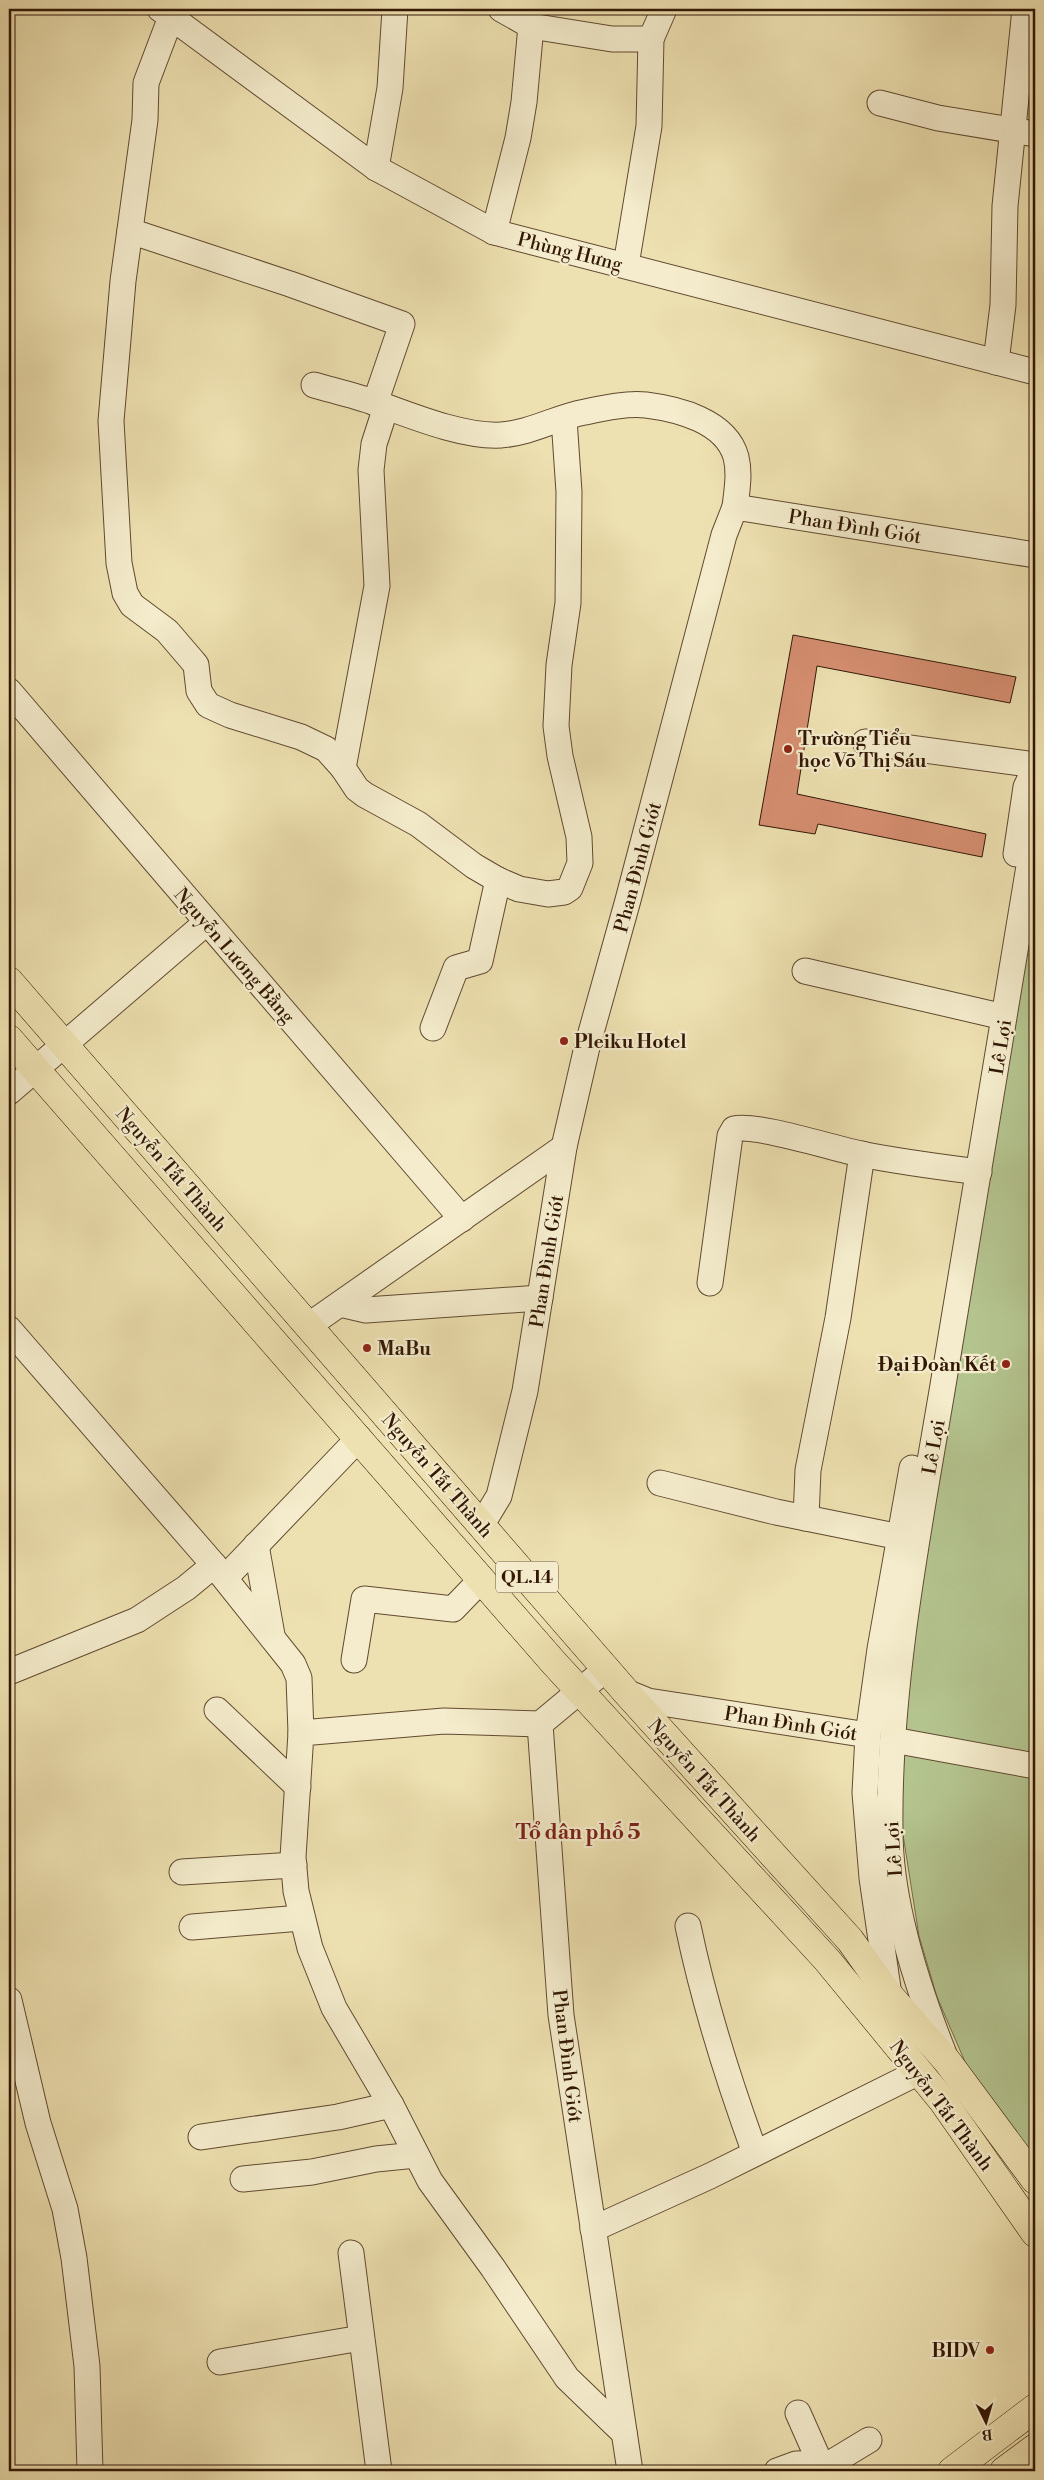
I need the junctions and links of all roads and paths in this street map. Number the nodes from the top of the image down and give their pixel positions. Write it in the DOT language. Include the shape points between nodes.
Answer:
graph roads {
  1 [pos="395,9"];
  2 [pos="501,9"];
  3 [pos="664,9"];
  4 [pos="1024,9"];
  5 [pos="165,13"];
  6 [pos="531,26"];
  7 [pos="651,39"];
  8 [pos="880,103"];
  9 [pos="1024,132"];
  10 [pos="376,168"];
  11 [pos="130,231"];
  12 [pos="494,232"];
  13 [pos="626,265"];
  14 [pos="996,362"];
  15 [pos="1035,372"];
  16 [pos="314,385"];
  17 [pos="380,405"];
  18 [pos="564,419"];
  19 [pos="735,506"];
  20 [pos="1035,555"];
  21 [pos="9,691"];
  22 [pos="865,742"];
  23 [pos="1035,765"];
  24 [pos="343,768"];
  25 [pos="1035,770"];
  26 [pos="1035,830"];
  27 [pos="498,880"];
  28 [pos="207,922"];
  29 [pos="805,971"];
  30 [pos="9,981"];
  31 [pos="991,1014"];
  32 [pos="433,1028"];
  33 [pos="9,1039"];
  34 [pos="64,1044"];
  35 [pos="36,1070"];
  36 [pos="9,1092"];
  37 [pos="564,1147"];
  38 [pos="862,1154"];
  39 [pos="972,1171"];
  40 [pos="462,1219"];
  41 [pos="710,1283"];
  42 [pos="540,1298"];
  43 [pos="340,1304"];
  44 [pos="308,1326"];
  45 [pos="9,1329"];
  46 [pos="359,1438"];
  47 [pos="660,1484"];
  48 [pos="806,1518"];
  49 [pos="482,1524"];
  50 [pos="900,1537"];
  51 [pos="256,1545"];
  52 [pos="220,1571"];
  53 [pos="482,1580"];
  54 [pos="273,1638"];
  55 [pos="354,1660"];
  56 [pos="606,1669"];
  57 [pos="9,1672"];
  58 [pos="580,1691"];
  59 [pos="626,1692"];
  60 [pos="217,1710"];
  61 [pos="540,1724"];
  62 [pos="301,1732"];
  63 [pos="868,1735"];
  64 [pos="893,1740"];
  65 [pos="1035,1766"];
  66 [pos="298,1787"];
  67 [pos="294,1865"];
  68 [pos="182,1872"];
  69 [pos="301,1918"];
  70 [pos="688,1926"];
  71 [pos="192,1927"];
  72 [pos="889,1995"];
  73 [pos="9,2000"];
  74 [pos="901,2050"];
  75 [pos="947,2061"];
  76 [pos="16,2062"];
  77 [pos="919,2072"];
  78 [pos="391,2105"];
  79 [pos="201,2136"];
  80 [pos="755,2153"];
  81 [pos="416,2155"];
  82 [pos="243,2179"];
  83 [pos="1035,2180"];
  84 [pos="593,2229"];
  85 [pos="1035,2233"];
  86 [pos="351,2253"];
  87 [pos="361,2338"];
  88 [pos="220,2362"];
  89 [pos="1035,2408"];
  90 [pos="798,2413"];
  91 [pos="624,2433"];
  92 [pos="869,2440"];
  93 [pos="1035,2448"];
  94 [pos="821,2465"];
  95 [pos="90,2471"];
  96 [pos="380,2471"];
  97 [pos="630,2471"];
  98 [pos="777,2471"];
  99 [pos="952,2471"];
  100 [pos="1004,2471"];
  1 -- 10 [label="street" via="390,88"];
  2 -- 6 [label="street"];
  3 -- 7 [label="street"];
  4 -- 9 [label="street"];
  5 -- 10 [label="street, Phùng Hưng"];
  5 -- 11 [label="street" via="146,83 145,120"];
  6 -- 7 [label="street" via="612,39"];
  6 -- 12 [label="street" via="518,138"];
  7 -- 13 [label="street" via="648,126"];
  8 -- 9 [label="street" via="938,118"];
  9 -- 14 [label="street" via="1005,206 1003,305"];
  10 -- 12 [label="street, Phùng Hưng"];
  11 -- 17 [label="street" via="402,324"];
  11 -- 24 [label="street" via="111,420 119,563 125,593 132,605 167,631 196,665 199,691 208,705 315,743"];
  12 -- 13 [label="street, Phùng Hưng"];
  13 -- 14 [label="street, Phùng Hưng"];
  14 -- 15 [label="street, Phùng Hưng"];
  16 -- 17 [label="street"];
  17 -- 18 [label="street" via="462,430 501,435"];
  17 -- 24 [label="street" via="371,470 377,586"];
  18 -- 19 [label="street" via="584,412 634,405 664,409 704,421 726,439 736,456"];
  18 -- 27 [label="street" via="569,492 568,603 557,679 557,733 578,831 580,863 570,888 557,894 534,893"];
  19 -- 20 [label="street, Phan Đình Giót"];
  19 -- 37 [label="street, Phan Đình Giót" via="724,535 587,1047"];
  21 -- 28 [label="street, Nguyễn Lương Bằng"];
  22 -- 23 [label="street"];
  24 -- 27 [label="street" via="351,782 365,795 418,824"];
  25 -- 31 [label="street" via="1026,787"];
  26 -- 39 [label="street, Lê Lợi"];
  27 -- 32 [label="street" via="480,961 456,968"];
  28 -- 34 [label="street"];
  28 -- 40 [label="street, Nguyễn Lương Bằng"];
  29 -- 31 [label="street"];
  30 -- 34 [label="main road, Nguyễn Tất Thành / QL.14"];
  31 -- 39 [label="street"];
  33 -- 35 [label="main road, Nguyễn Tất Thành / QL.14"];
  34 -- 35 [label="street"];
  34 -- 44 [label="main road, Nguyễn Tất Thành / QL.14"];
  35 -- 36 [label="street"];
  35 -- 46 [label="main road, Nguyễn Tất Thành / QL.14"];
  37 -- 40 [label="street"];
  37 -- 42 [label="street, Phan Đình Giót"];
  38 -- 39 [label="street"];
  38 -- 41 [label="street" via="759,1130 734,1129 730,1136"];
  38 -- 48 [label="street" via="838,1318 808,1470"];
  39 -- 50 [label="street"];
  39 -- 64 [label="street, Lê Lợi" via="917,1539"];
  40 -- 43 [label="street"];
  42 -- 43 [label="street" via="377,1310"];
  42 -- 49 [label="street, Phan Đình Giót" via="525,1391 499,1496"];
  43 -- 44 [label="street"];
  44 -- 49 [label="main road, Nguyễn Tất Thành / QL.14"];
  45 -- 52 [label="street"];
  46 -- 51 [label="street"];
  46 -- 53 [label="main road, Nguyễn Tất Thành / QL.14"];
  47 -- 48 [label="street"];
  48 -- 50 [label="street"];
  49 -- 56 [label="main road, Nguyễn Tất Thành / QL.14"];
  50 -- 63 [label="street"];
  51 -- 52 [label="street"];
  51 -- 54 [label="street"];
  52 -- 54 [label="street"];
  52 -- 57 [label="street" via="186,1588 137,1620"];
  53 -- 55 [label="street" via="453,1609 364,1599"];
  53 -- 58 [label="main road, Nguyễn Tất Thành / QL.14"];
  54 -- 62 [label="street" via="293,1664 298,1678"];
  56 -- 58 [label="street"];
  56 -- 59 [label="main road, Nguyễn Tất Thành / QL.14"];
  58 -- 61 [label="street"];
  58 -- 74 [label="main road, Nguyễn Tất Thành / QL.14" via="827,1960"];
  59 -- 63 [label="street, Phan Đình Giót" via="648,1701"];
  59 -- 72 [label="main road, Nguyễn Tất Thành / QL.14" via="850,1940"];
  60 -- 66 [label="street"];
  61 -- 62 [label="street" via="444,1721"];
  61 -- 84 [label="street, Phan Đình Giót" via="561,2016"];
  62 -- 66 [label="street"];
  63 -- 72 [label="street" via="867,1832"];
  64 -- 65 [label="street"];
  64 -- 75 [label="street, Lê Lợi" via="892,1867 906,1938"];
  66 -- 67 [label="street"];
  67 -- 68 [label="street"];
  67 -- 69 [label="street"];
  69 -- 71 [label="street"];
  69 -- 78 [label="street" via="334,2008"];
  70 -- 80 [label="street" via="731,2085"];
  72 -- 74 [label="main road"];
  72 -- 75 [label="main road, Nguyễn Tất Thành / QL.14"];
  73 -- 76 [label="street"];
  74 -- 77 [label="main road, Nguyễn Tất Thành / QL.14"];
  75 -- 83 [label="main road, Nguyễn Tất Thành / QL.14"];
  76 -- 95 [label="street" via="65,2209 74,2258 87,2366"];
  77 -- 80 [label="street"];
  77 -- 85 [label="main road, Nguyễn Tất Thành / QL.14"];
  78 -- 79 [label="street" via="338,2117"];
  78 -- 81 [label="street"];
  80 -- 84 [label="street"];
  81 -- 82 [label="street" via="376,2159 312,2172"];
  81 -- 91 [label="street" via="430,2181 567,2378"];
  84 -- 91 [label="street, Phan Đình Giót"];
  86 -- 87 [label="street"];
  87 -- 88 [label="street"];
  87 -- 96 [label="street"];
  89 -- 99 [label="main road"];
  90 -- 94 [label="street"];
  91 -- 97 [label="street, Phan Đình Giót"];
  92 -- 94 [label="street" via="837,2460"];
  93 -- 100 [label="main road"];
  94 -- 98 [label="street" via="796,2464"];
}
